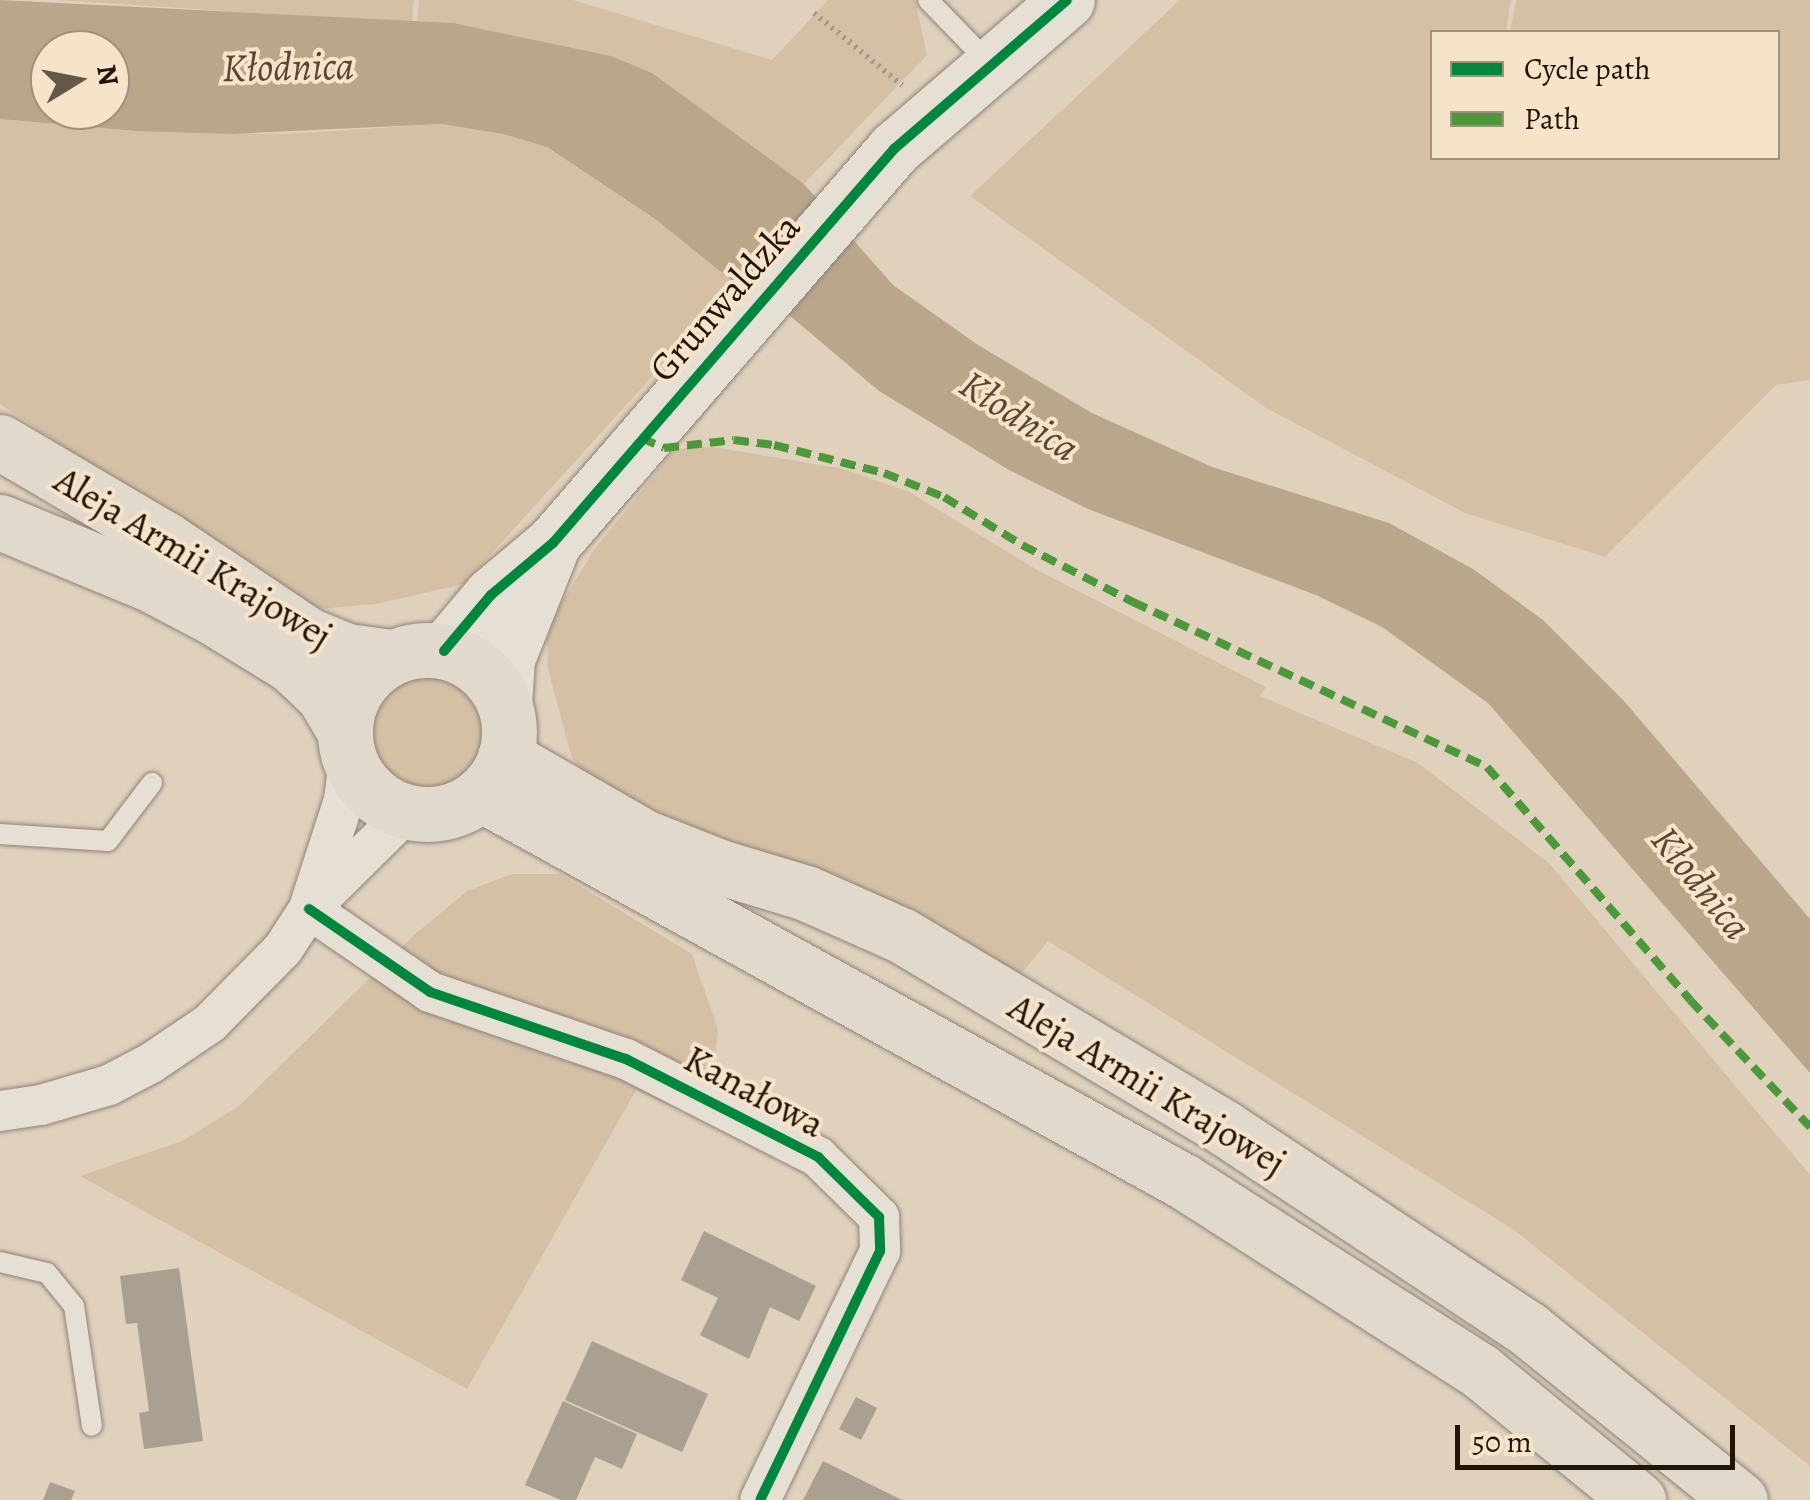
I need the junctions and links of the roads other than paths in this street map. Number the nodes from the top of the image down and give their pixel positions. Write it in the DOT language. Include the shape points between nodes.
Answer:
graph roads {
  1 [pos="928,0"];
  2 [pos="1067,0"];
  3 [pos="989,64"];
  4 [pos="0,442"];
  5 [pos="0,522"];
  6 [pos="552,543"];
  7 [pos="444,651"];
  8 [pos="391,658"];
  9 [pos="504,703"];
  10 [pos="347,746"];
  11 [pos="493,776"];
  12 [pos="152,783"];
  13 [pos="407,812"];
  14 [pos="0,834"];
  15 [pos="309,909"];
  16 [pos="0,1112"];
  17 [pos="0,1262"];
  18 [pos="92,1426"];
  19 [pos="760,1500"];
  20 [pos="1638,1500"];
  21 [pos="1740,1500"];
  1 -- 3 [label="lane"];
  2 -- 3 [label="street, Grunwaldzka"];
  3 -- 6 [label="street, Grunwaldzka" via="894,149"];
  4 -- 8 [label="main road, Aleja Armii Krajowej" via="308,635"];
  5 -- 10 [label="main road, Aleja Armii Krajowej" via="148,582 291,665 323,695"];
  6 -- 7 [label="street, Grunwaldzka" via="491,595"];
  6 -- 9 [label="street, Grunwaldzka" via="506,659"];
  7 -- 8 [label="main road, Aleja Armii Krajowej"];
  7 -- 9 [label="main road" via="490,679"];
  8 -- 10 [label="main road, Aleja Armii Krajowej" via="357,688"];
  9 -- 11 [label="main road" via="509,730"];
  10 -- 13 [label="main road, Aleja Armii Krajowej" via="364,785"];
  10 -- 15 [label="street" via="344,800"];
  11 -- 13 [label="main road" via="458,808"];
  11 -- 20 [label="main road, Aleja Armii Krajowej" via="1184,1181 1480,1371"];
  11 -- 21 [label="main road, Aleja Armii Krajowej" via="901,935 1226,1129 1528,1329"];
  12 -- 14 [label="lane" via="108,841"];
  13 -- 15 [label="street"];
  15 -- 16 [label="street" via="253,984 151,1063 109,1084"];
  15 -- 19 [label="street, Kanałowa" via="430,992 626,1060 818,1156 879,1217 880,1251"];
  17 -- 18 [label="lane" via="48,1272 74,1306"];
}
